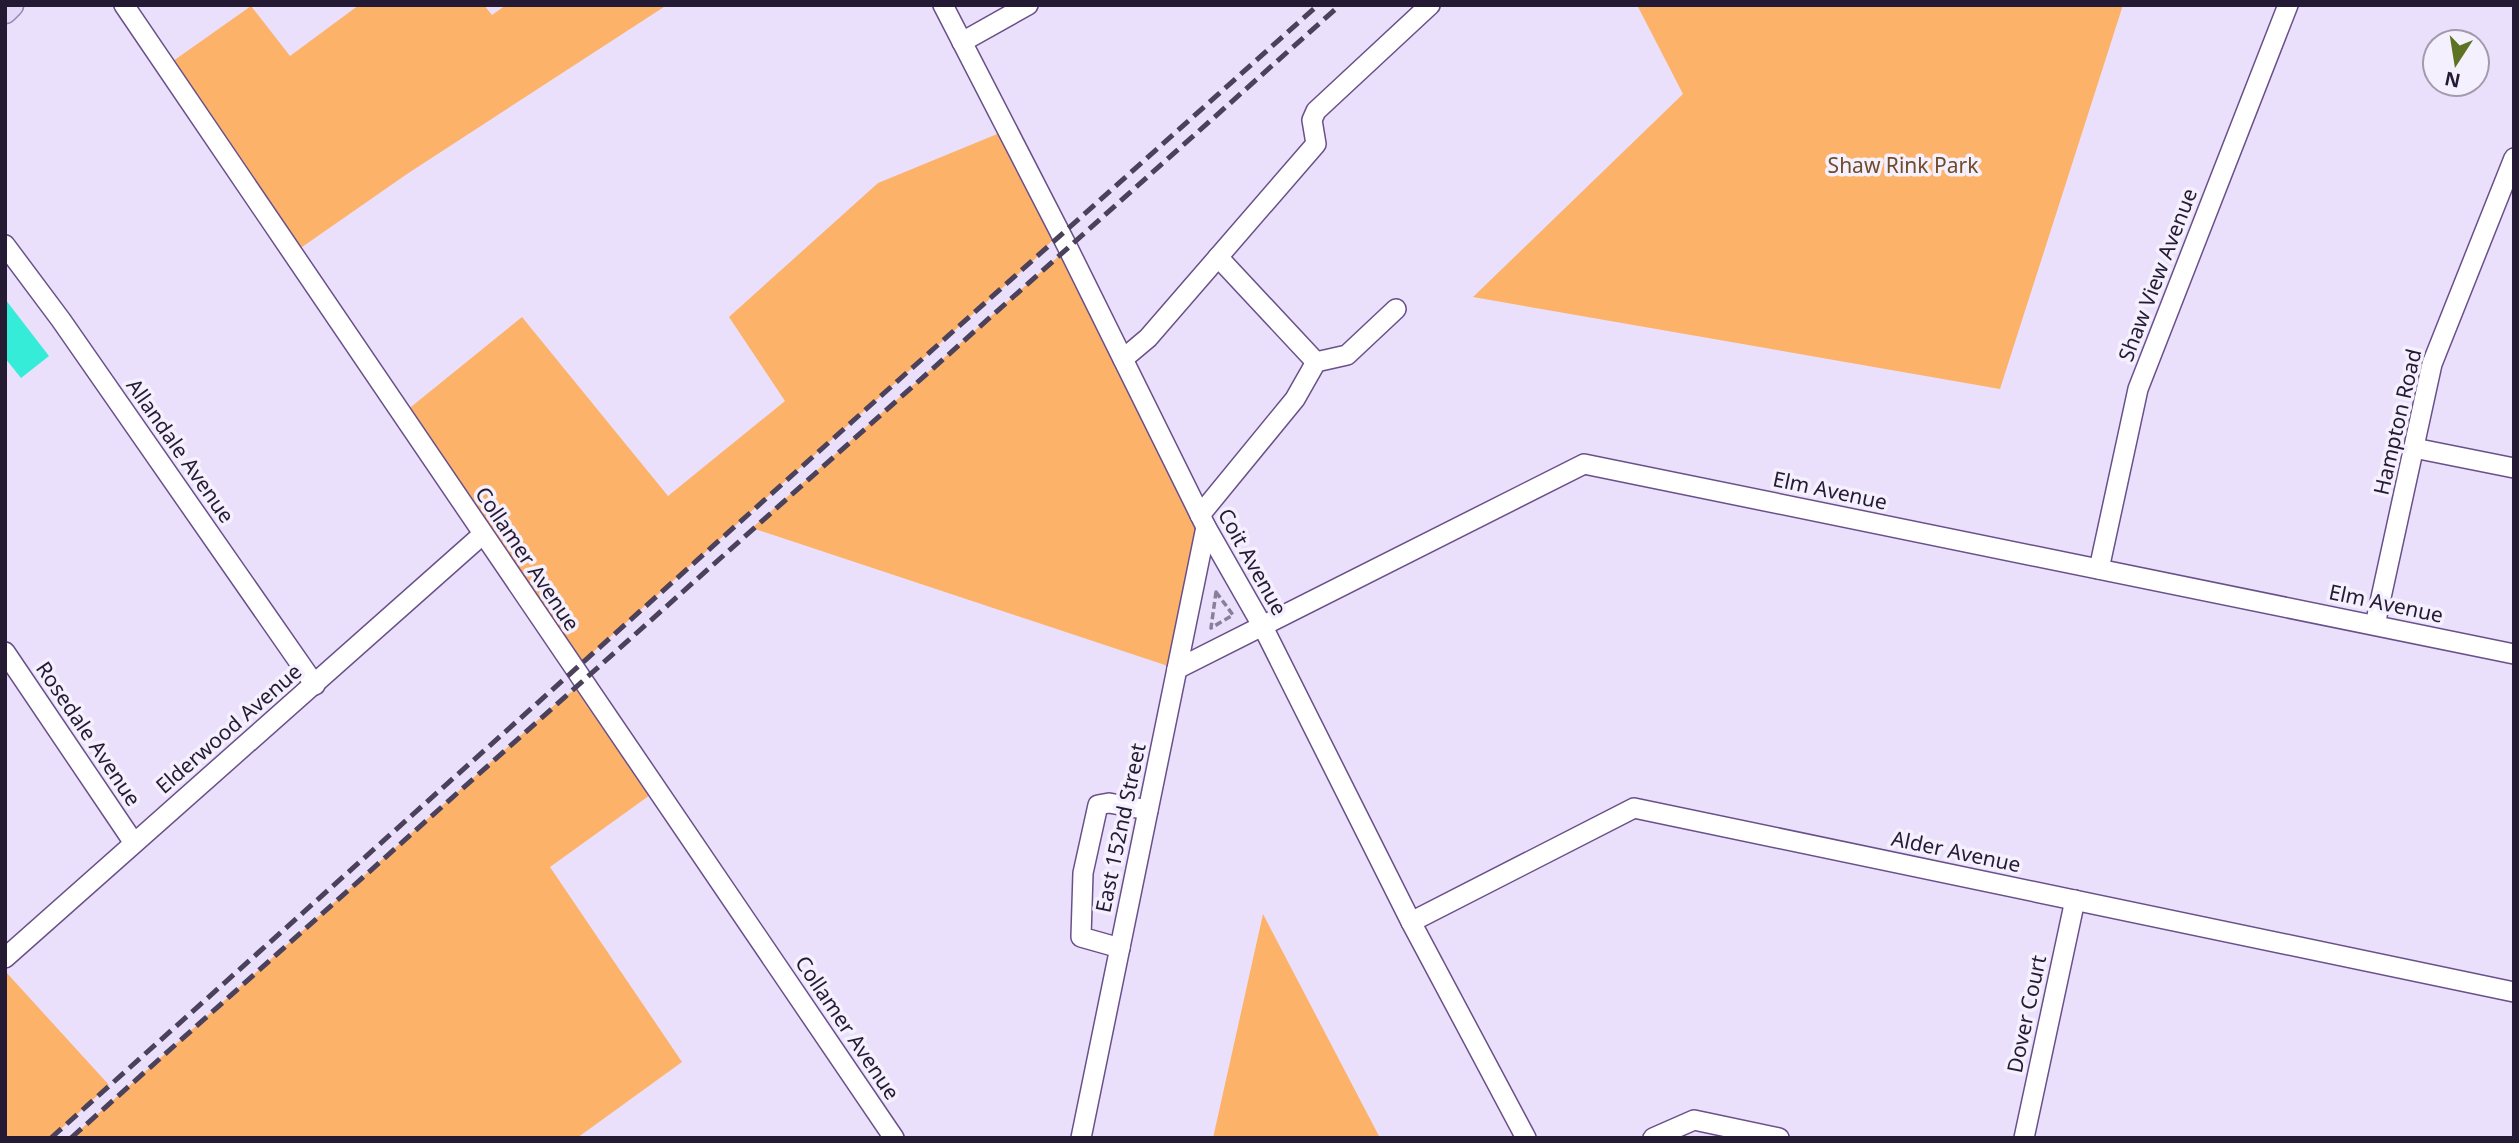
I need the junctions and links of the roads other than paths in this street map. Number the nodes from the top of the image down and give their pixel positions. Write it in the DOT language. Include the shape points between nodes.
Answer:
graph roads {
  1 [pos="11,5"];
  2 [pos="124,5"];
  3 [pos="943,5"];
  4 [pos="1028,5"];
  5 [pos="1430,5"];
  6 [pos="2288,5"];
  7 [pos="5,11"];
  8 [pos="962,42"];
  9 [pos="2514,158"];
  10 [pos="5,245"];
  11 [pos="1218,257"];
  12 [pos="1396,309"];
  13 [pos="1123,359"];
  14 [pos="1316,362"];
  15 [pos="2414,448"];
  16 [pos="2514,468"];
  17 [pos="1203,521"];
  18 [pos="482,535"];
  19 [pos="2099,569"];
  20 [pos="2375,625"];
  21 [pos="1263,627"];
  22 [pos="5,652"];
  23 [pos="2514,654"];
  24 [pos="1177,668"];
  25 [pos="315,685"];
  26 [pos="1148,810"];
  27 [pos="134,843"];
  28 [pos="2075,900"];
  29 [pos="1411,922"];
  30 [pos="1120,948"];
  31 [pos="5,958"];
  32 [pos="2514,992"];
  33 [pos="894,1138"];
  34 [pos="1081,1138"];
  35 [pos="1526,1138"];
  36 [pos="1653,1138"];
  37 [pos="1779,1138"];
  38 [pos="2024,1138"];
  1 -- 7 [label="main road"];
  2 -- 18 [label="street, Collamer Avenue"];
  3 -- 8 [label="street, Coit Avenue"];
  4 -- 8 [label="street"];
  5 -- 11 [label="street" via="1316,111 1312,120 1316,144"];
  6 -- 19 [label="street, Shaw View Avenue" via="2138,388"];
  8 -- 13 [label="street, Coit Avenue"];
  9 -- 15 [label="street, Hampton Road" via="2432,365"];
  10 -- 25 [label="street, Allandale Avenue"];
  11 -- 13 [label="street" via="1148,338"];
  11 -- 14 [label="street"];
  12 -- 14 [label="street" via="1347,355"];
  13 -- 17 [label="street, Coit Avenue"];
  14 -- 17 [label="street" via="1295,399"];
  15 -- 16 [label="street"];
  15 -- 20 [label="street, Hampton Road"];
  17 -- 21 [label="street, Coit Avenue"];
  17 -- 24 [label="street, East 152nd Street"];
  18 -- 25 [label="street, Elderwood Avenue"];
  18 -- 33 [label="street, Collamer Avenue"];
  19 -- 20 [label="street, Elm Avenue"];
  19 -- 21 [label="street, Elm Avenue" via="1584,464"];
  20 -- 23 [label="street, Elm Avenue"];
  21 -- 24 [label="street, Elm Avenue"];
  21 -- 29 [label="street, Coit Avenue"];
  22 -- 27 [label="street, Rosedale Avenue"];
  24 -- 26 [label="street, East 152nd Street"];
  25 -- 27 [label="street, Elderwood Avenue"];
  26 -- 30 [label="street, East 152nd Street"];
  26 -- 30 [label="street" via="1098,805 1083,873 1081,937"];
  27 -- 31 [label="street, Elderwood Avenue"];
  28 -- 29 [label="street, Alder Avenue" via="1634,808"];
  28 -- 32 [label="street, Alder Avenue"];
  28 -- 38 [label="street, Dover Court"];
  29 -- 35 [label="street, Coit Avenue"];
  30 -- 34 [label="street, East 152nd Street"];
  36 -- 37 [label="street" via="1694,1120"];
}
